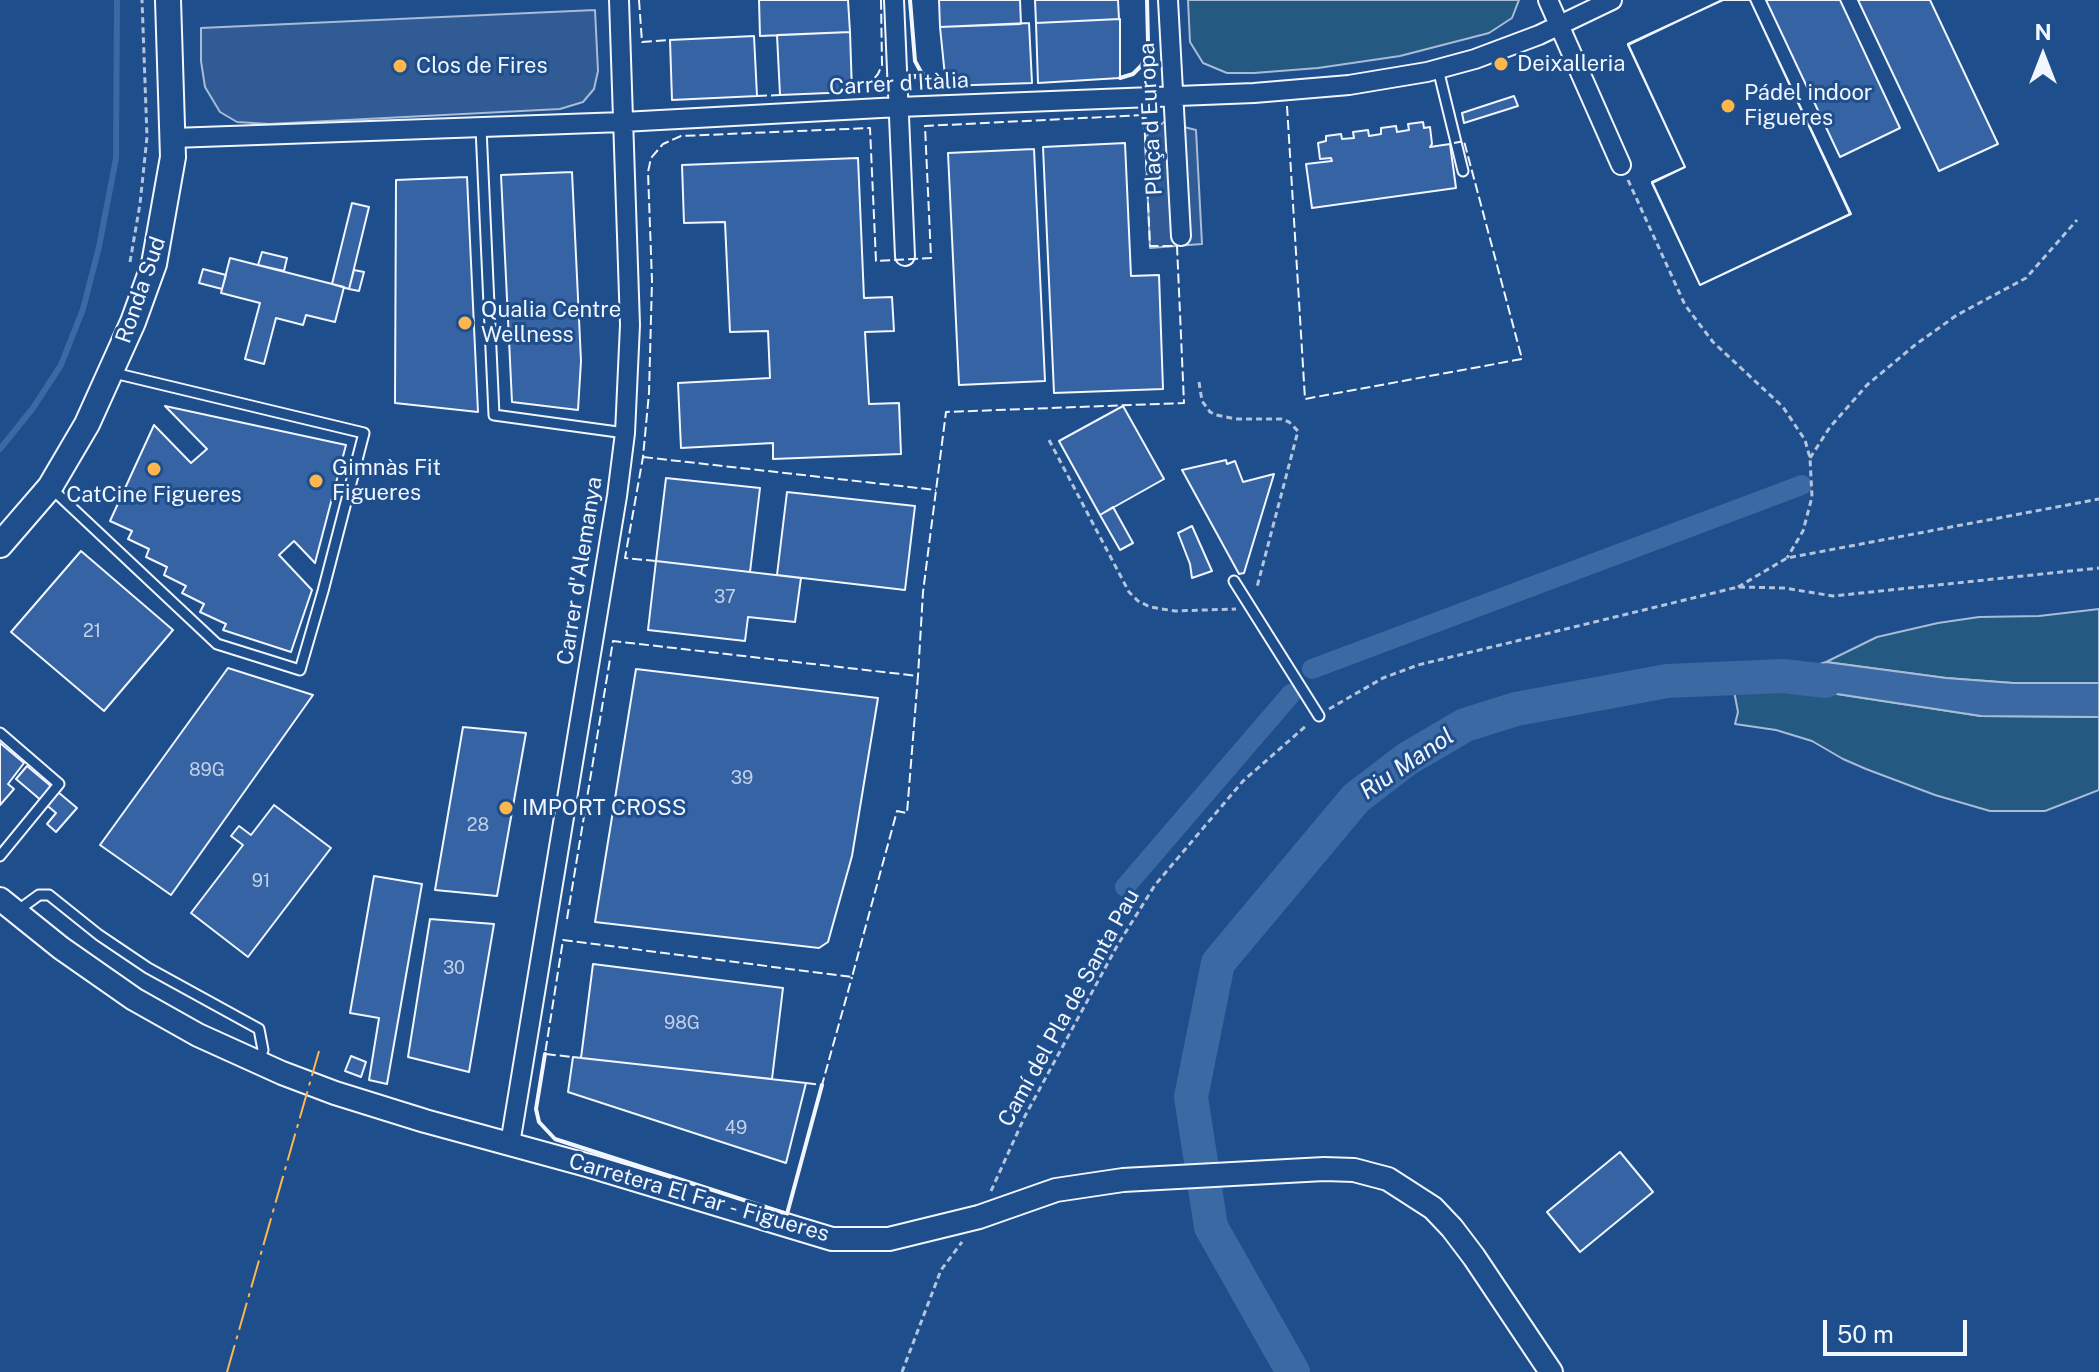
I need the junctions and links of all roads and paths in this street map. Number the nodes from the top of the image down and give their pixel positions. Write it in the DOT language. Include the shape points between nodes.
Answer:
graph roads {
  1 [pos="142,0"];
  2 [pos="168,0"];
  3 [pos="619,0"];
  4 [pos="894,0"];
  5 [pos="1168,0"];
  6 [pos="1548,0"];
  7 [pos="1612,0"];
  8 [pos="1560,25"];
  9 [pos="1438,69"];
  10 [pos="1173,95"];
  11 [pos="899,107"];
  12 [pos="623,122"];
  13 [pos="481,128"];
  14 [pos="173,138"];
  15 [pos="1621,165"];
  16 [pos="1463,171"];
  17 [pos="2077,220"];
  18 [pos="1181,236"];
  19 [pos="905,256"];
  20 [pos="128,273"];
  21 [pos="110,372"];
  22 [pos="1199,382"];
  23 [pos="625,433"];
  24 [pos="1049,440"];
  25 [pos="1810,458"];
  26 [pos="50,487"];
  27 [pos="2099,499"];
  28 [pos="0,545"];
  29 [pos="1787,558"];
  30 [pos="2099,568"];
  31 [pos="1234,581"];
  32 [pos="1738,587"];
  33 [pos="1251,608"];
  34 [pos="1319,716"];
  35 [pos="0,733"];
  36 [pos="0,855"];
  37 [pos="8,905"];
  38 [pos="258,1063"];
  39 [pos="510,1144"];
  40 [pos="979,1217"];
  41 [pos="902,1372"];
  42 [pos="1551,1372"];
  1 -- 20 [label="path" via="147,137"];
  2 -- 14 [label="main road, Ronda Sud"];
  3 -- 12 [label="street, Carrer d'Alemanya"];
  4 -- 11 [label="street"];
  5 -- 10 [label="street, Plaça d'Europa"];
  6 -- 8 [label="street"];
  7 -- 8 [label="street, Carrer d'Itàlia"];
  8 -- 9 [label="street, Carrer d'Itàlia"];
  8 -- 15 [label="street"];
  9 -- 10 [label="street, Carrer d'Itàlia" via="1349,85"];
  9 -- 16 [label="lane"];
  10 -- 11 [label="street, Carrer d'Itàlia"];
  10 -- 18 [label="street, Plaça d'Europa"];
  11 -- 12 [label="street, Carrer d'Itàlia"];
  11 -- 19 [label="street"];
  12 -- 13 [label="street, Carrer d'Itàlia"];
  12 -- 23 [label="street, Carrer d'Alemanya" via="630,325"];
  13 -- 14 [label="street, Carrer d'Itàlia"];
  13 -- 23 [label="lane" via="494,415"];
  14 -- 21 [label="main road, Ronda Sud" via="154,264"];
  15 -- 25 [label="path" via="1685,305 1713,342 1783,407"];
  17 -- 25 [label="path" via="2026,278 1957,315 1867,385"];
  21 -- 26 [label="main road, Ronda Sud"];
  21 -- 26 [label="lane" via="364,433 300,670 217,644"];
  22 -- 33 [label="path" via="1202,401 1216,415 1281,419 1298,431"];
  23 -- 39 [label="street, Carrer d'Alemanya"];
  24 -- 33 [label="path" via="1138,601 1175,611"];
  25 -- 29 [label="path" via="1808,518"];
  26 -- 28 [label="main road, Ronda Sud"];
  27 -- 29 [label="path"];
  29 -- 32 [label="path"];
  30 -- 32 [label="path" via="1833,596"];
  31 -- 33 [label="lane"];
  32 -- 34 [label="path, Camí del Pla de Santa Pau" via="1418,665 1353,693"];
  33 -- 34 [label="lane"];
  34 -- 40 [label="path, Camí del Pla de Santa Pau" via="1243,781 1155,885 1025,1116"];
  35 -- 36 [label="lane" via="59,784"];
  37 -- 38 [label="street, Carretera El Far - Figueres" via="134,999"];
  37 -- 38 [label="lane" via="49,895 148,968 252,1023 263,1039"];
  38 -- 39 [label="street, Carretera El Far - Figueres" via="335,1093"];
  39 -- 40 [label="street, Carretera El Far - Figueres" via="832,1239 889,1239"];
  40 -- 41 [label="path, Camí del Pla de Santa Pau" via="941,1270"];
  40 -- 42 [label="street, Carretera El Far - Figueres" via="1056,1190 1123,1180 1316,1170 1354,1170 1388,1179 1433,1208 1474,1257"];
}
